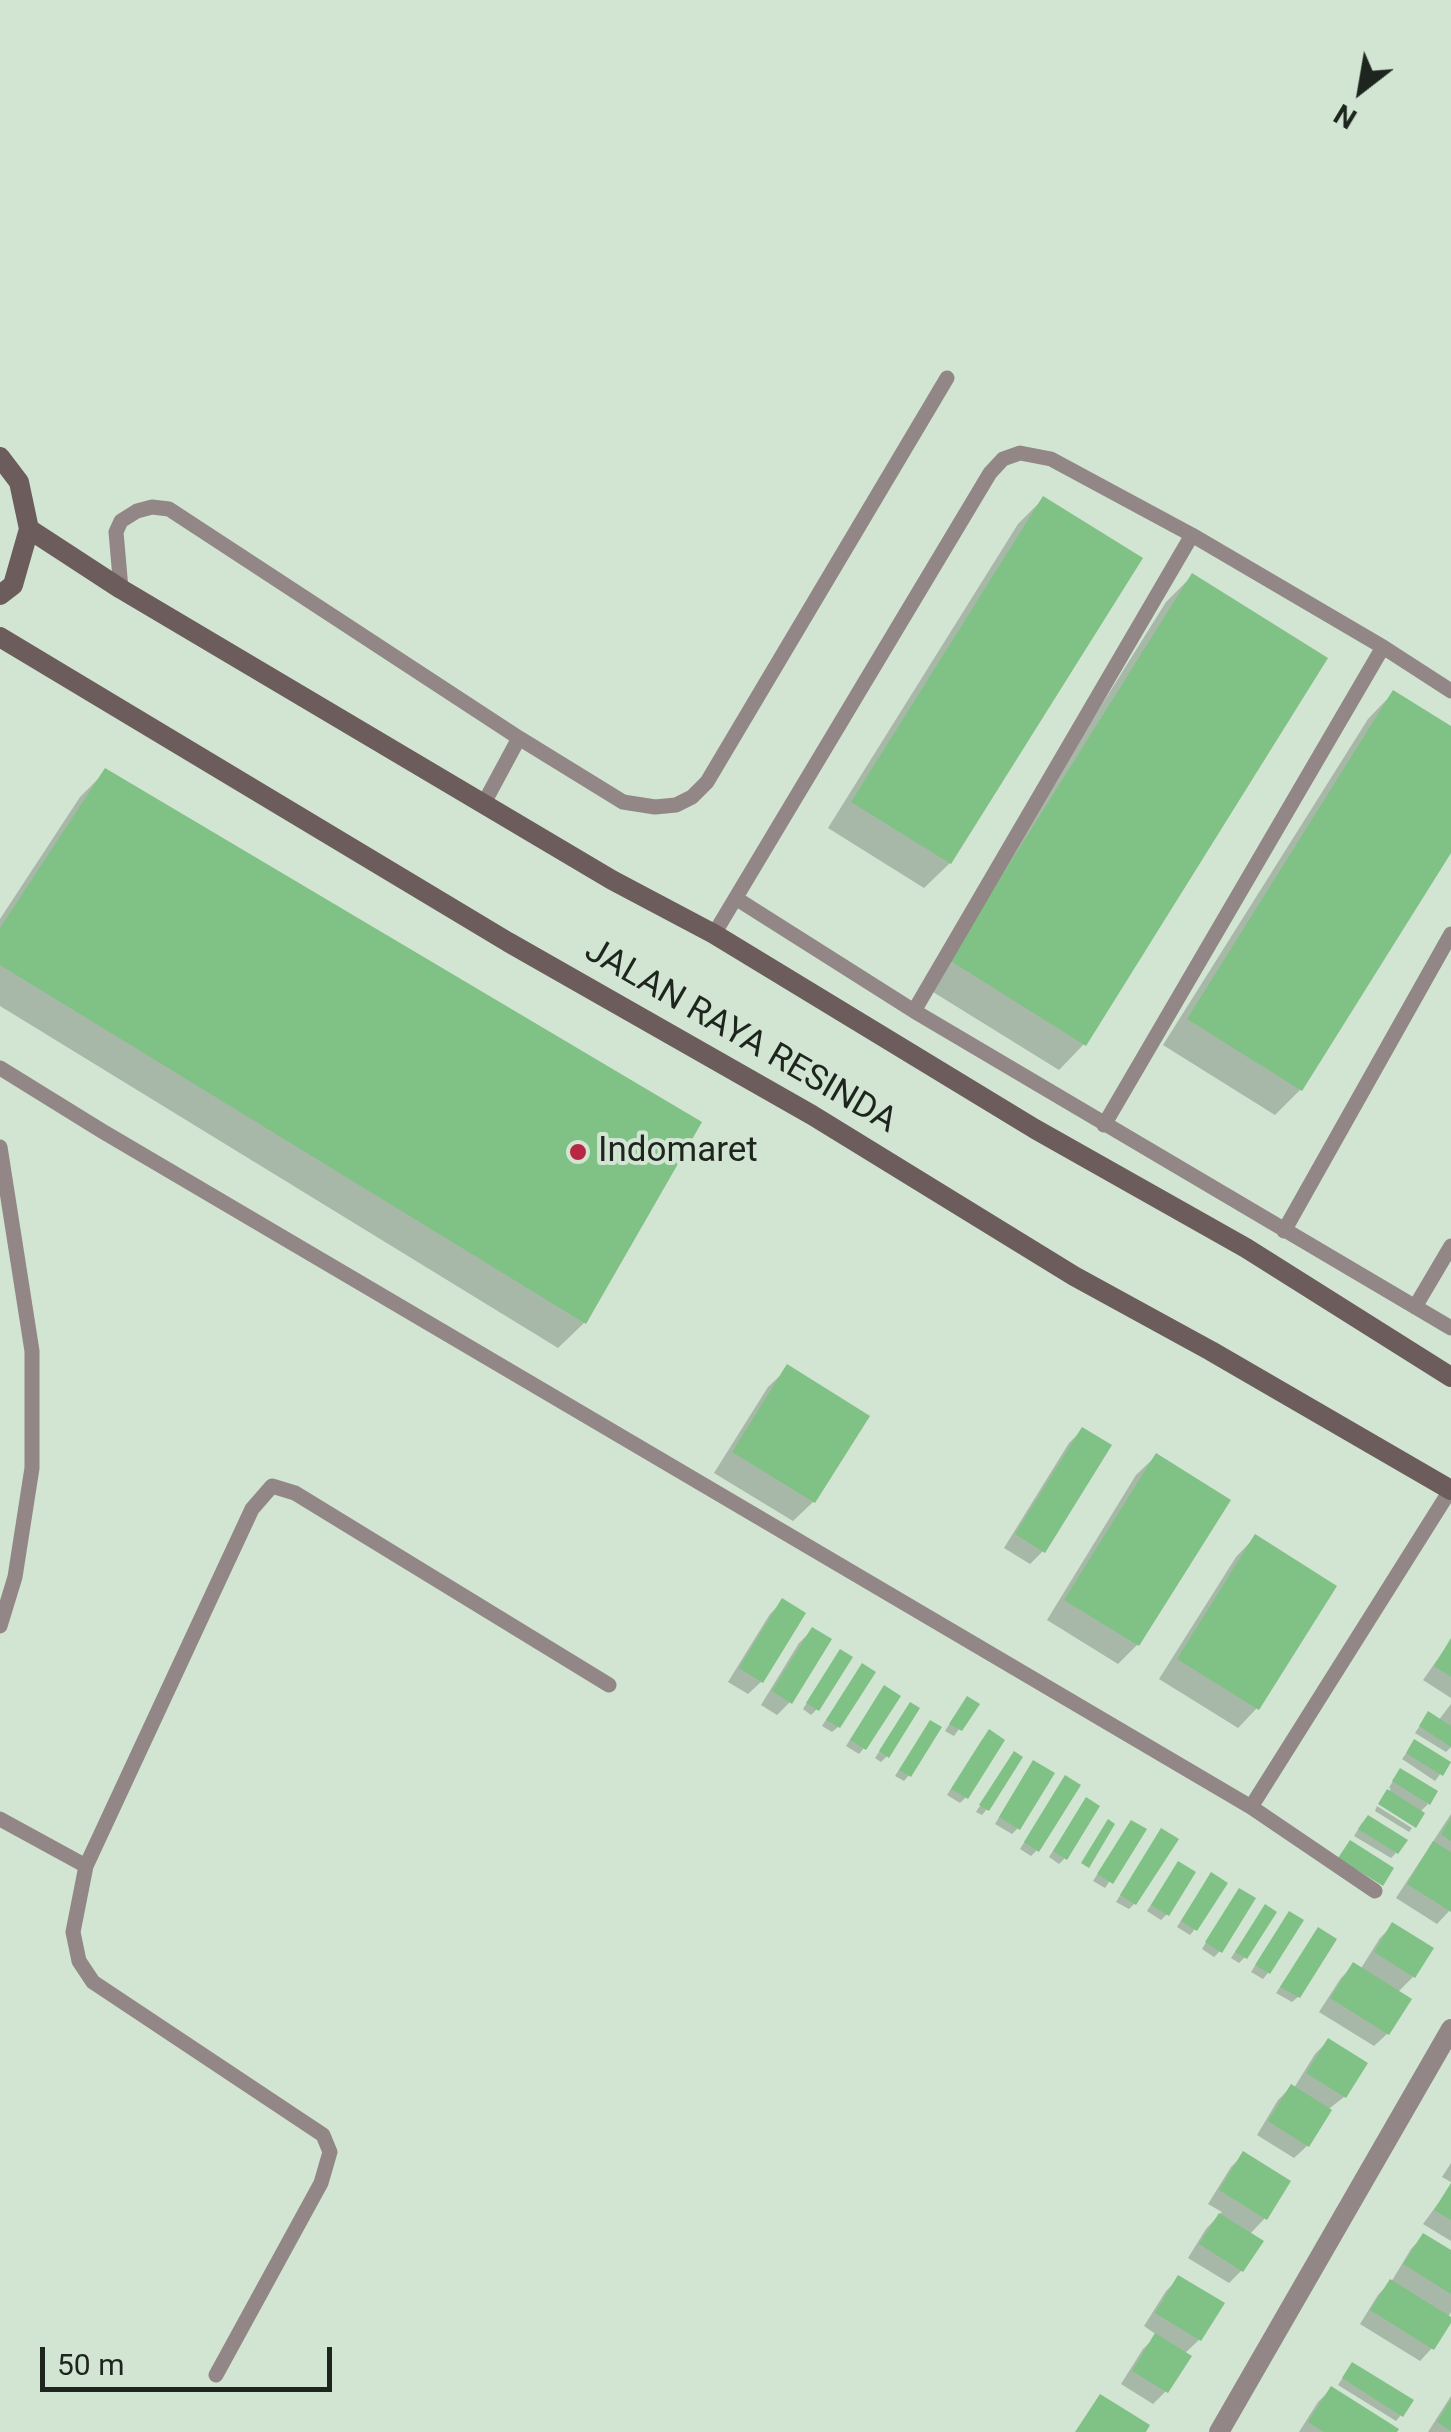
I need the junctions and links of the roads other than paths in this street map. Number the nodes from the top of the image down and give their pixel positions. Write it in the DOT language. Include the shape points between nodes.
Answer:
graph roads {
  1 [pos="947,378"];
  2 [pos="0,456"];
  3 [pos="29,528"];
  4 [pos="1192,535"];
  5 [pos="121,589"];
  6 [pos="0,595"];
  7 [pos="0,636"];
  8 [pos="1383,647"];
  9 [pos="1451,691"];
  10 [pos="519,738"];
  11 [pos="484,803"];
  12 [pos="737,899"];
  13 [pos="714,934"];
  14 [pos="1451,934"];
  15 [pos="914,1011"];
  16 [pos="0,1068"];
  17 [pos="1104,1125"];
  18 [pos="0,1148"];
  19 [pos="1284,1231"];
  20 [pos="1451,1246"];
  21 [pos="1415,1307"];
  22 [pos="1451,1328"];
  23 [pos="1451,1377"];
  24 [pos="1451,1489"];
  25 [pos="0,1626"];
  26 [pos="610,1686"];
  27 [pos="1250,1807"];
  28 [pos="0,1819"];
  29 [pos="86,1866"];
  30 [pos="1375,1891"];
  31 [pos="1451,2029"];
  32 [pos="216,2375"];
  33 [pos="1219,2432"];
  1 -- 10 [label="lane" via="692,797 676,806 623,802"];
  2 -- 3 [label="street" via="19,482"];
  3 -- 5 [label="street, JALAN RAYA RESINDA"];
  3 -- 6 [label="street" via="13,585"];
  4 -- 8 [label="lane"];
  4 -- 12 [label="lane" via="1050,459 1020,453 1003,459"];
  4 -- 15 [label="lane"];
  5 -- 10 [label="lane" via="121,521 138,510 169,509"];
  5 -- 11 [label="street, JALAN RAYA RESINDA"];
  7 -- 24 [label="street, JALAN RAYA RESINDA" via="508,942 812,1114 1074,1276"];
  8 -- 9 [label="lane"];
  8 -- 17 [label="lane"];
  10 -- 11 [label="lane"];
  11 -- 13 [label="street, JALAN RAYA RESINDA"];
  12 -- 13 [label="lane"];
  12 -- 15 [label="lane"];
  13 -- 23 [label="street, JALAN RAYA RESINDA"];
  14 -- 19 [label="lane"];
  15 -- 17 [label="lane"];
  16 -- 27 [label="lane"];
  17 -- 19 [label="lane"];
  18 -- 25 [label="lane" via="32,1351 32,1468"];
  19 -- 21 [label="lane"];
  20 -- 21 [label="lane"];
  21 -- 22 [label="lane"];
  24 -- 27 [label="lane"];
  26 -- 29 [label="lane" via="295,1493 272,1486 252,1508"];
  27 -- 30 [label="lane"];
  28 -- 29 [label="lane"];
  29 -- 32 [label="lane" via="73,1932 78,1961 93,1982 323,2135 330,2152 321,2183"];
  31 -- 33 [label="street"];
}
